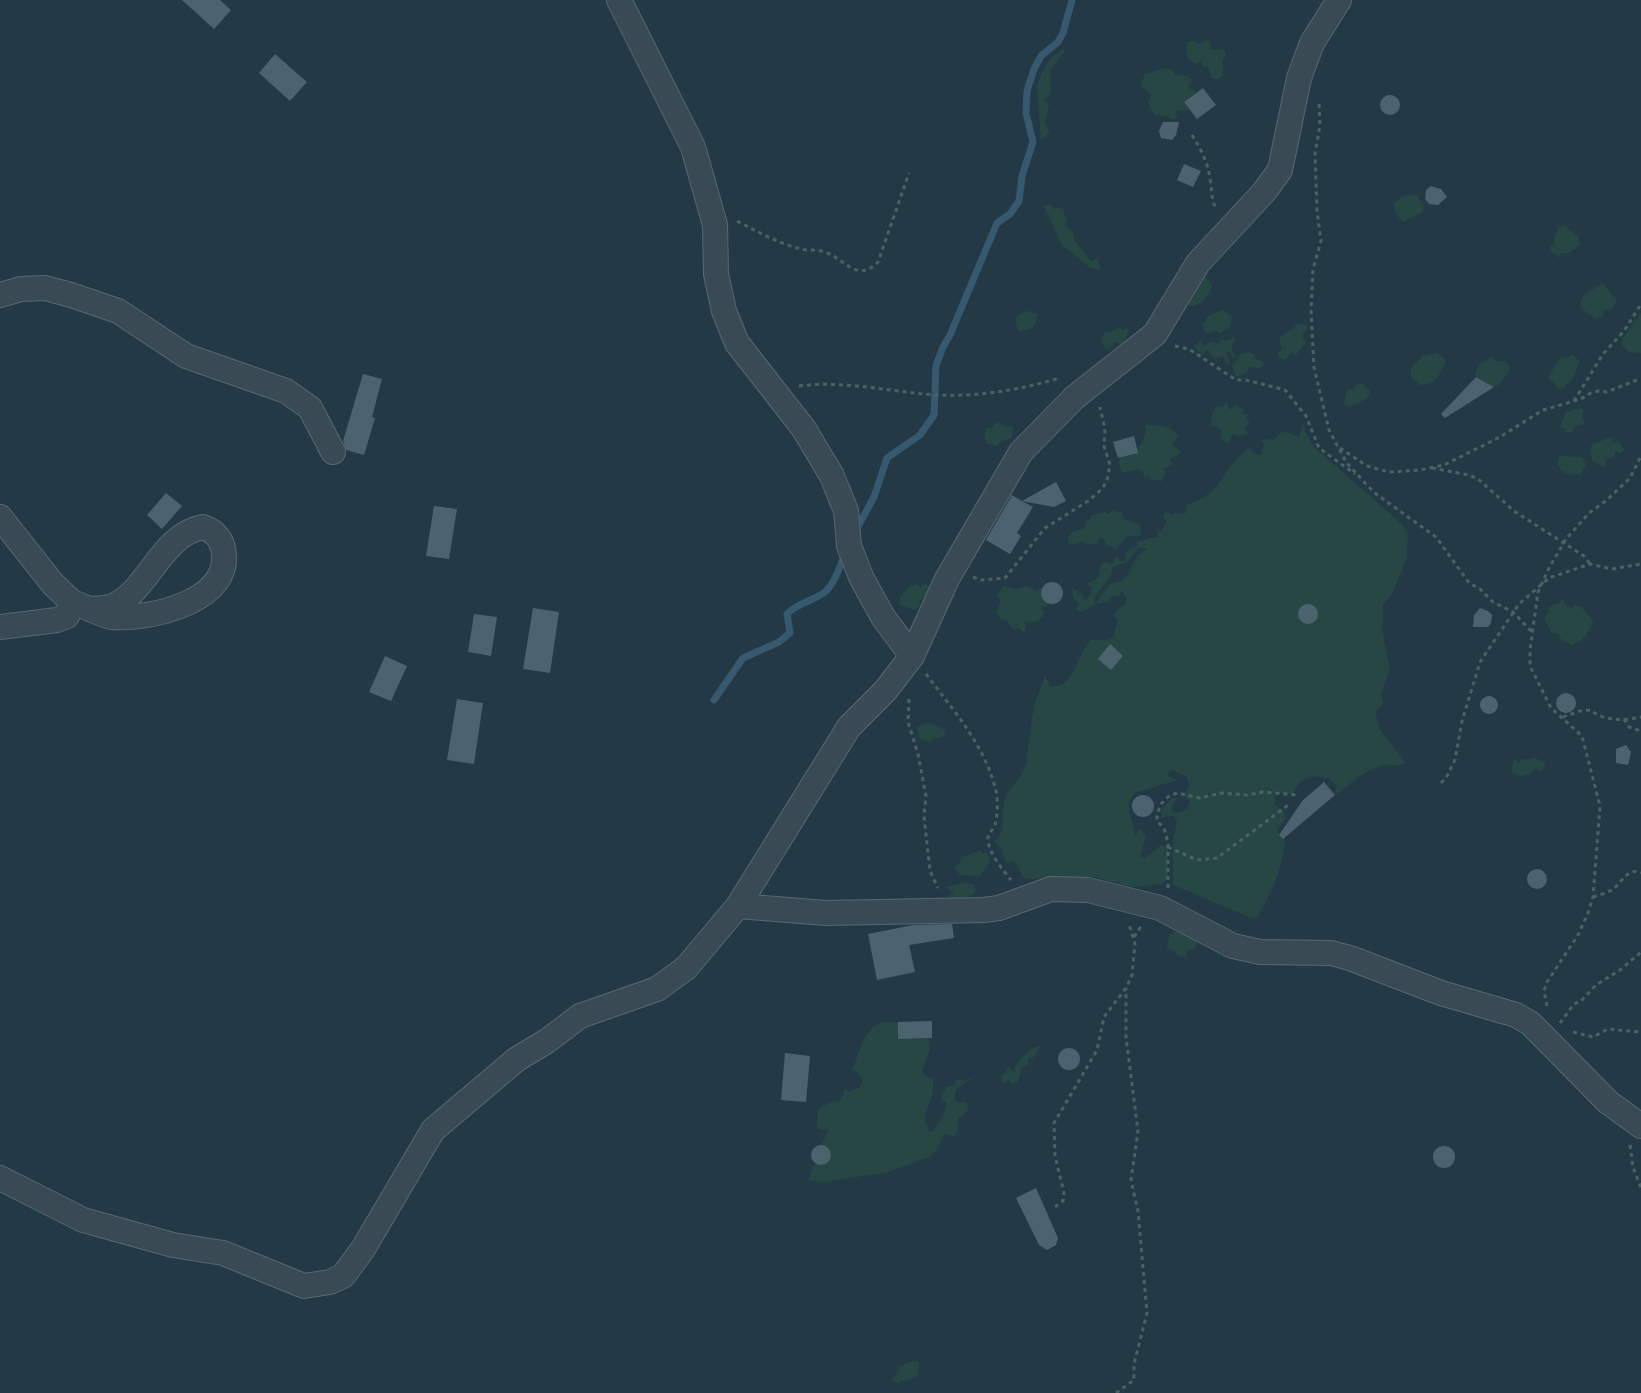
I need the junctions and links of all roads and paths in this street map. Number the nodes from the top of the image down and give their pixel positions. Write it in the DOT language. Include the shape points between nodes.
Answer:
graph roads {
  1 [pos="620,0"];
  2 [pos="1339,0"];
  3 [pos="1318,101"];
  4 [pos="1192,135"];
  5 [pos="909,173"];
  6 [pos="736,220"];
  7 [pos="1230,229"];
  8 [pos="0,295"];
  9 [pos="1641,304"];
  10 [pos="1134,351"];
  11 [pos="763,376"];
  12 [pos="1067,376"];
  13 [pos="1097,377"];
  14 [pos="1641,380"];
  15 [pos="1574,401"];
  16 [pos="1338,446"];
  17 [pos="333,452"];
  18 [pos="1641,456"];
  19 [pos="1430,468"];
  20 [pos="1360,478"];
  21 [pos="0,517"];
  22 [pos="1563,544"];
  23 [pos="1590,564"];
  24 [pos="1641,564"];
  25 [pos="947,579"];
  26 [pos="1543,582"];
  27 [pos="81,606"];
  28 [pos="1513,612"];
  29 [pos="0,627"];
  30 [pos="1532,632"];
  31 [pos="912,656"];
  32 [pos="910,694"];
  33 [pos="1563,717"];
  34 [pos="1641,717"];
  35 [pos="1624,718"];
  36 [pos="1641,732"];
  37 [pos="1441,783"];
  38 [pos="1296,795"];
  39 [pos="1291,804"];
  40 [pos="1168,847"];
  41 [pos="1641,873"];
  42 [pos="1014,883"];
  43 [pos="1116,896"];
  44 [pos="1593,896"];
  45 [pos="738,906"];
  46 [pos="1160,908"];
  47 [pos="957,910"];
  48 [pos="1134,937"];
  49 [pos="1641,952"];
  50 [pos="1126,988"];
  51 [pos="1552,1028"];
  52 [pos="1568,1030"];
  53 [pos="1641,1032"];
  54 [pos="1634,1121"];
  55 [pos="0,1178"];
  56 [pos="1641,1188"];
  57 [pos="1055,1207"];
  58 [pos="1116,1393"];
  1 -- 11 [label="street" via="693,148 715,224 716,274 724,311 737,343"];
  2 -- 7 [label="street" via="1312,43 1299,78 1280,170"];
  3 -- 16 [label="path" via="1320,125 1315,153 1321,241 1313,270 1314,367 1330,430"];
  4 -- 7 [label="path" via="1203,152 1212,200 1225,226"];
  5 -- 6 [label="path" via="878,262 871,269 857,270 824,251 804,250 776,241"];
  7 -- 10 [label="street" via="1198,263 1155,334"];
  8 -- 17 [label="street" via="21,289 45,288 118,311 186,356 286,392 310,408"];
  9 -- 15 [label="path"];
  10 -- 13 [label="street"];
  10 -- 20 [label="path" via="1166,345 1190,349 1236,380 1286,390 1306,416 1319,448"];
  11 -- 12 [label="path" via="794,387 821,383 971,395 1004,392"];
  11 -- 31 [label="street" via="804,429 832,476 846,511 849,546 862,579 883,617"];
  13 -- 25 [label="street" via="1021,452"];
  13 -- 25 [label="path" via="1096,394 1110,465 1110,474 1102,489 1045,528 1005,578 981,580 965,576"];
  14 -- 15 [label="path" via="1607,392 1598,390"];
  15 -- 19 [label="path" via="1543,410 1500,437 1444,465"];
  16 -- 19 [label="path" via="1356,460 1389,472"];
  16 -- 20 [label="path"];
  18 -- 22 [label="path" via="1630,478 1589,514"];
  19 -- 22 [label="path" via="1478,479 1514,511"];
  20 -- 28 [label="path" via="1376,494 1436,537 1469,583 1492,602"];
  21 -- 27 [label="street" via="54,584"];
  22 -- 23 [label="path" via="1584,556"];
  22 -- 26 [label="path"];
  23 -- 24 [label="path" via="1612,569"];
  23 -- 26 [label="path"];
  25 -- 31 [label="street"];
  26 -- 28 [label="path"];
  26 -- 30 [label="path" via="1538,592"];
  27 -- 27 [label="street" via="110,617 140,617 204,595 224,567 221,540 212,530 203,527 193,529 176,540 127,596 108,608"];
  27 -- 29 [label="street" via="66,616"];
  28 -- 30 [label="path"];
  28 -- 37 [label="path" via="1480,662 1462,721 1455,760"];
  30 -- 33 [label="path" via="1530,666 1551,708"];
  31 -- 42 [label="path" via="971,732 987,762 996,790 994,827 988,840 1003,870"];
  31 -- 45 [label="street" via="885,691 849,726"];
  32 -- 47 [label="path" via="908,722 926,796 924,816 930,871 942,894"];
  33 -- 35 [label="path" via="1590,710 1597,716"];
  33 -- 44 [label="path" via="1582,736 1599,798"];
  34 -- 35 [label="path"];
  35 -- 36 [label="path" via="1629,726"];
  38 -- 40 [label="path" via="1221,793 1200,798 1177,793 1161,804 1157,814"];
  39 -- 40 [label="path" via="1217,858 1197,860"];
  40 -- 46 [label="path" via="1167,890"];
  41 -- 44 [label="path" via="1630,873 1611,891"];
  43 -- 46 [label="street"];
  43 -- 47 [label="street" via="1088,890 1051,889 999,908"];
  43 -- 48 [label="path"];
  44 -- 51 [label="path" via="1578,935 1547,982 1544,998"];
  45 -- 47 [label="street" via="826,913"];
  45 -- 55 [label="street" via="686,968 657,989 580,1016 517,1059 433,1130 363,1249 343,1276 330,1282 304,1286 223,1253 172,1245 83,1220"];
  46 -- 48 [label="path"];
  46 -- 51 [label="street" via="1233,946 1260,952 1330,953 1350,958 1441,993"];
  48 -- 50 [label="path" via="1136,960"];
  49 -- 51 [label="path" via="1596,985"];
  50 -- 57 [label="path" via="1104,1017 1097,1050 1054,1123 1055,1156 1064,1193 1063,1201"];
  50 -- 58 [label="path" via="1126,1037 1138,1131 1131,1180 1138,1211 1147,1313 1134,1364 1134,1380"];
  51 -- 54 [label="street" via="1608,1102"];
  52 -- 53 [label="path" via="1593,1037 1608,1029"];
  54 -- 56 [label="path" via="1632,1167"];
}
